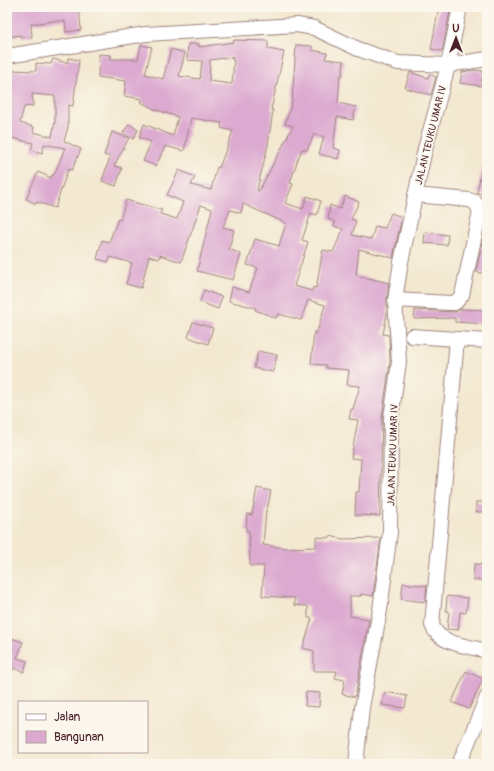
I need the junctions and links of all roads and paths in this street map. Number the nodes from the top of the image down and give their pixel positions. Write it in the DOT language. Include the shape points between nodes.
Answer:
graph roads {
  1 [pos="460,7"];
  2 [pos="7,56"];
  3 [pos="487,59"];
  4 [pos="448,65"];
  5 [pos="415,195"];
  6 [pos="395,300"];
  7 [pos="412,336"];
  8 [pos="456,339"];
  9 [pos="487,341"];
  10 [pos="487,651"];
  11 [pos="487,697"];
  12 [pos="356,764"];
  13 [pos="459,764"];
  1 -- 4 [label="street, JALAN TEUKU UMAR IV"];
  2 -- 4 [label="street" via="146,34 297,25 314,28 358,49 398,63"];
  3 -- 4 [label="street"];
  4 -- 5 [label="street, JALAN TEUKU UMAR IV"];
  5 -- 6 [label="street, JALAN TEUKU UMAR IV"];
  5 -- 6 [label="street" via="469,200 475,202 480,211 462,295 458,300 450,303"];
  6 -- 12 [label="street, JALAN TEUKU UMAR IV" via="399,362 391,418 390,532 380,610 362,708"];
  7 -- 8 [label="street"];
  8 -- 9 [label="street"];
  8 -- 10 [label="street" via="432,625 439,637"];
  11 -- 13 [label="street"];
}
